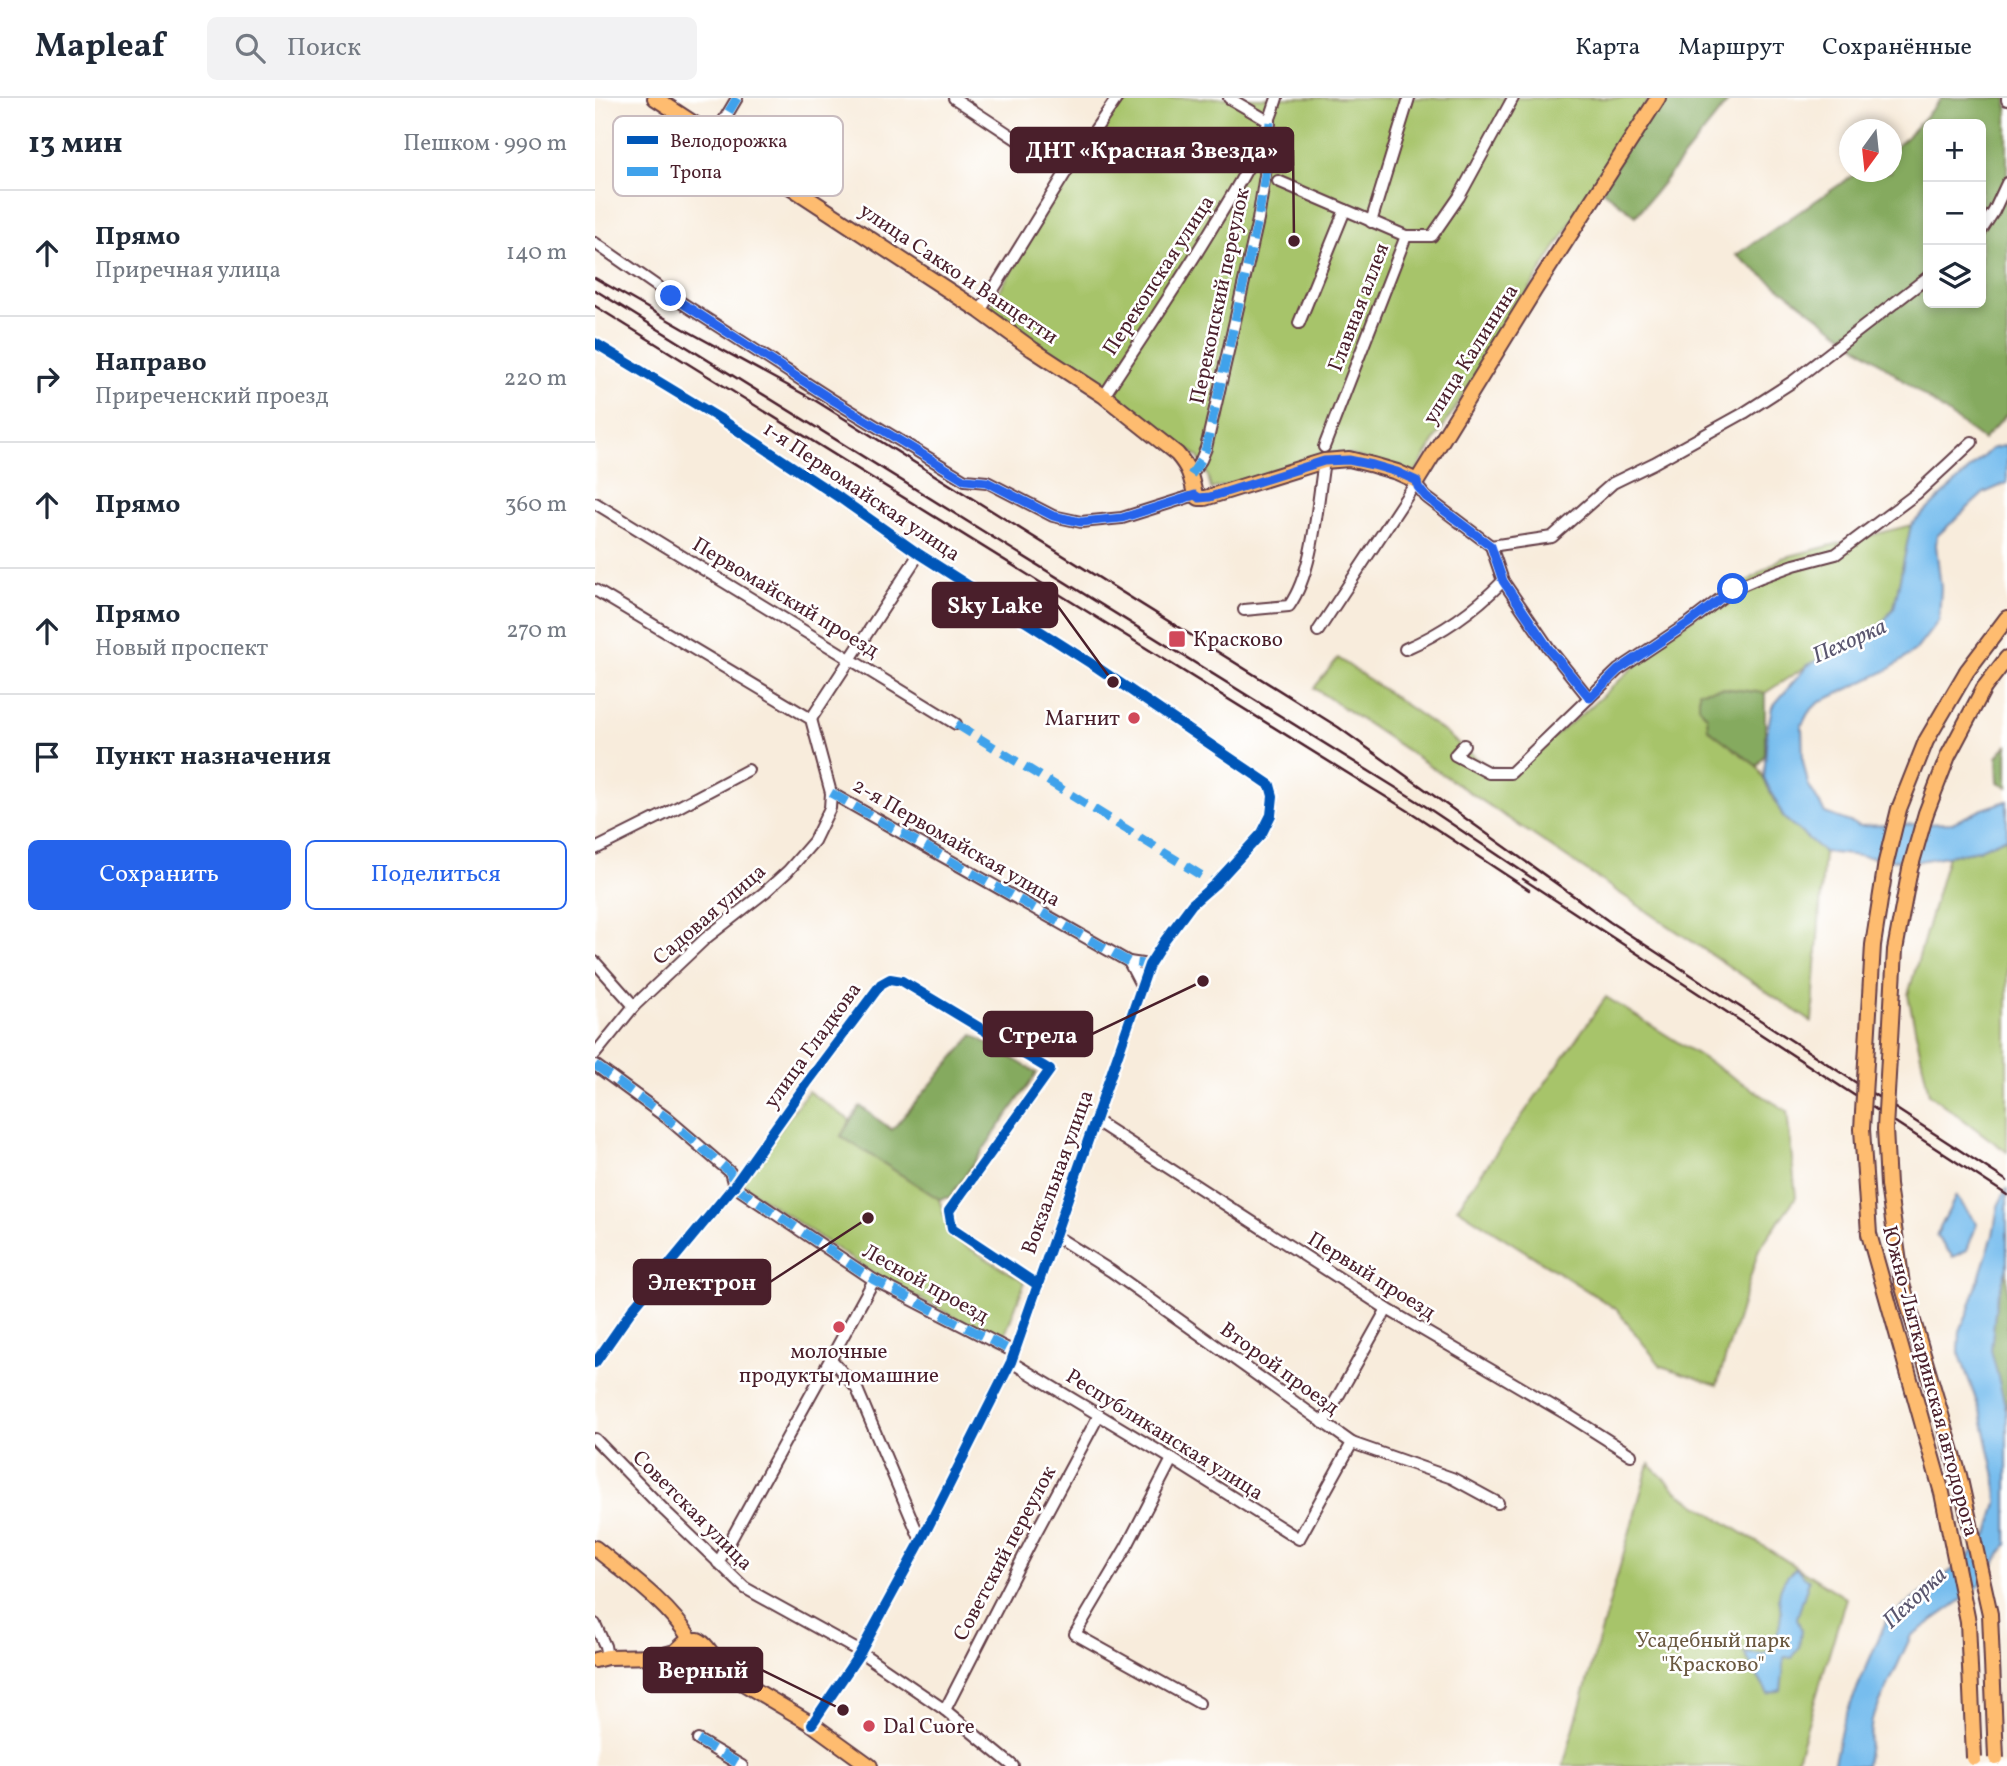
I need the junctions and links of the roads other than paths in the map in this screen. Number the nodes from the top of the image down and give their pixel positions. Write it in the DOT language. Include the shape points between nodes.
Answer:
graph roads {
  1 [pos="655,98"];
  2 [pos="737,98"];
  3 [pos="954,98"];
  4 [pos="1117,98"];
  5 [pos="1229,98"];
  6 [pos="1277,98"];
  7 [pos="1409,98"];
  8 [pos="1513,98"];
  9 [pos="1658,98"];
  10 [pos="684,116"];
  11 [pos="726,116"];
  12 [pos="1270,122"];
  13 [pos="1066,172"];
  14 [pos="1278,180"];
  15 [pos="2007,183"];
  16 [pos="807,196"];
  17 [pos="1345,210"];
  18 [pos="1371,222"];
  19 [pos="1986,223"];
  20 [pos="1406,236"];
  21 [pos="595,243"];
  22 [pos="1923,281"];
  23 [pos="980,311"];
  24 [pos="1299,324"];
  25 [pos="595,343"];
  26 [pos="1104,396"];
  27 [pos="1972,442"];
  28 [pos="1324,454"];
  29 [pos="1191,475"];
  30 [pos="1417,481"];
  31 [pos="1195,495"];
  32 [pos="595,503"];
  33 [pos="1491,546"];
  34 [pos="919,554"];
  35 [pos="1503,581"];
  36 [pos="595,590"];
  37 [pos="1244,610"];
  38 [pos="2007,618"];
  39 [pos="1318,631"];
  40 [pos="1405,649"];
  41 [pos="2007,658"];
  42 [pos="851,660"];
  43 [pos="1590,698"];
  44 [pos="811,719"];
  45 [pos="957,724"];
  46 [pos="1464,745"];
  47 [pos="748,770"];
  48 [pos="831,793"];
  49 [pos="1273,796"];
  50 [pos="595,849"];
  51 [pos="595,962"];
  52 [pos="1129,962"];
  53 [pos="1149,965"];
  54 [pos="1142,987"];
  55 [pos="634,1006"];
  56 [pos="595,1054"];
  57 [pos="595,1065"];
  58 [pos="1096,1121"];
  59 [pos="734,1186"];
  60 [pos="1054,1235"];
  61 [pos="874,1280"];
  62 [pos="1038,1285"];
  63 [pos="1387,1309"];
  64 [pos="1012,1357"];
  65 [pos="830,1358"];
  66 [pos="595,1363"];
  67 [pos="1099,1415"];
  68 [pos="1323,1423"];
  69 [pos="595,1439"];
  70 [pos="1352,1443"];
  71 [pos="1631,1455"];
  72 [pos="1172,1459"];
  73 [pos="1498,1503"];
  74 [pos="921,1541"];
  75 [pos="595,1548"];
  76 [pos="718,1563"];
  77 [pos="595,1623"];
  78 [pos="685,1645"];
  79 [pos="709,1650"];
  80 [pos="860,1653"];
  81 [pos="660,1657"];
  82 [pos="601,1658"];
  83 [pos="682,1664"];
  84 [pos="701,1668"];
  85 [pos="726,1673"];
  86 [pos="1199,1703"];
  87 [pos="945,1710"];
  88 [pos="812,1724"];
  89 [pos="698,1740"];
  90 [pos="1974,1762"];
  91 [pos="1995,1762"];
  92 [pos="742,1766"];
  93 [pos="870,1766"];
  94 [pos="1013,1766"];
  1 -- 10 [label="main road, улица Сакко и Ванцетти"];
  2 -- 11 [label="street"];
  3 -- 13 [label="street"];
  4 -- 13 [label="street"];
  5 -- 12 [label="street"];
  6 -- 12 [label="street, Перекопская улица"];
  7 -- 18 [label="street"];
  8 -- 20 [label="street, Главная аллея" via="1459,197 1432,236"];
  9 -- 30 [label="main road, улица Калинина"];
  12 -- 26 [label="street, Перекопская улица" via="1250,166 1203,244"];
  12 -- 29 [label="street, Перекопский переулок" via="1258,220 1206,448"];
  13 -- 23 [label="street"];
  14 -- 17 [label="street"];
  15 -- 19 [label="street"];
  16 -- 23 [label="main road, улица Сакко и Ванцетти"];
  17 -- 18 [label="street"];
  17 -- 24 [label="street"];
  18 -- 20 [label="street"];
  20 -- 28 [label="street, Главная аллея"];
  21 -- 31 [label="street" via="785,370 965,480 987,482 1053,516 1081,522 1122,518"];
  22 -- 33 [label="street" via="1744,414 1613,483 1552,537"];
  23 -- 26 [label="main road, улица Сакко и Ванцетти"];
  25 -- 34 [label="street, 1-я Первомайская улица" via="722,420"];
  26 -- 29 [label="main road, улица Сакко и Ванцетти" via="1177,454"];
  27 -- 43 [label="street" via="1916,494 1836,554 1733,589 1618,670"];
  28 -- 30 [label="main road"];
  28 -- 31 [label="main road" via="1210,497"];
  28 -- 37 [label="street, Главная аллея" via="1308,563 1294,599 1289,606"];
  29 -- 31 [label="main road"];
  30 -- 33 [label="street" via="1426,497"];
  30 -- 39 [label="street, улица Калинина"];
  32 -- 42 [label="street, Первомайский проезд"];
  33 -- 35 [label="street"];
  34 -- 42 [label="street"];
  34 -- 49 [label="street, 1-я Первомайская улица" via="1270,785"];
  35 -- 40 [label="street" via="1469,611"];
  35 -- 43 [label="street" via="1549,649"];
  36 -- 44 [label="street"];
  38 -- 90 [label="main road, Южно-Лыткаринская автодорога, bridge" via="1967,671 1926,741 1899,810 1873,945 1862,1129 1869,1234 1942,1493 1968,1622"];
  41 -- 91 [label="main road, Южно-Лыткаринская автодорога, bridge" via="1984,688 1948,755 1910,869 1895,950 1885,1129 1902,1284 1959,1475 1990,1614"];
  42 -- 44 [label="street"];
  42 -- 45 [label="street, Первомайский проезд"];
  43 -- 46 [label="street" via="1511,773 1489,773 1455,754"];
  44 -- 48 [label="street, 2-я Первомайская улица"];
  47 -- 50 [label="street"];
  48 -- 52 [label="street, 2-я Первомайская улица"];
  48 -- 55 [label="street, Садовая улица" via="830,808 814,841 788,871 706,938"];
  49 -- 53 [label="street, Вокзальная улица" via="1271,816 1262,832 1192,904"];
  51 -- 55 [label="street"];
  52 -- 53 [label="street, 2-я Первомайская улица"];
  52 -- 54 [label="street"];
  53 -- 54 [label="street, Вокзальная улица"];
  54 -- 58 [label="street, Вокзальная улица"];
  55 -- 56 [label="street, Садовая улица"];
  57 -- 59 [label="street, Лесной проезд" via="730,1171"];
  58 -- 60 [label="street, Вокзальная улица"];
  58 -- 63 [label="street, Первый проезд"];
  59 -- 61 [label="street, Лесной проезд"];
  59 -- 62 [label="street, улица Гладкова" via="881,984 890,979 902,981 1050,1070 949,1211 952,1228"];
  59 -- 66 [label="street" via="634,1307"];
  60 -- 62 [label="street, Вокзальная улица"];
  60 -- 68 [label="street, Второй проезд"];
  61 -- 64 [label="street, Лесной проезд"];
  61 -- 65 [label="street"];
  62 -- 64 [label="street, Вокзальная улица"];
  63 -- 68 [label="street"];
  63 -- 71 [label="street, Первый проезд"];
  64 -- 67 [label="street, Республиканская улица"];
  64 -- 74 [label="street, Вокзальная улица"];
  65 -- 74 [label="street" via="857,1390"];
  65 -- 76 [label="street"];
  67 -- 72 [label="street, Республиканская улица"];
  67 -- 87 [label="street, Советский переулок"];
  68 -- 70 [label="street, Второй проезд"];
  69 -- 76 [label="street, Советская улица"];
  70 -- 72 [label="street, Республиканская улица" via="1300,1539"];
  70 -- 73 [label="street, Второй проезд" via="1452,1478"];
  72 -- 86 [label="street" via="1075,1634"];
  74 -- 80 [label="street, Вокзальная улица"];
  75 -- 78 [label="main road" via="681,1626"];
  76 -- 80 [label="street, Советская улица" via="745,1588"];
  77 -- 82 [label="street" via="605,1646"];
  78 -- 79 [label="main road" via="702,1642"];
  78 -- 81 [label="main road"];
  78 -- 83 [label="main road"];
  79 -- 84 [label="main road" via="708,1661"];
  79 -- 85 [label="main road"];
  80 -- 87 [label="street, Советская улица"];
  80 -- 88 [label="street, Вокзальная улица"];
  81 -- 82 [label="main road"];
  81 -- 83 [label="main road"];
  83 -- 84 [label="main road" via="691,1670"];
  84 -- 85 [label="main road"];
  85 -- 88 [label="main road"];
  87 -- 94 [label="street, Советская улица"];
  88 -- 93 [label="main road"];
  89 -- 92 [label="street"];
}
